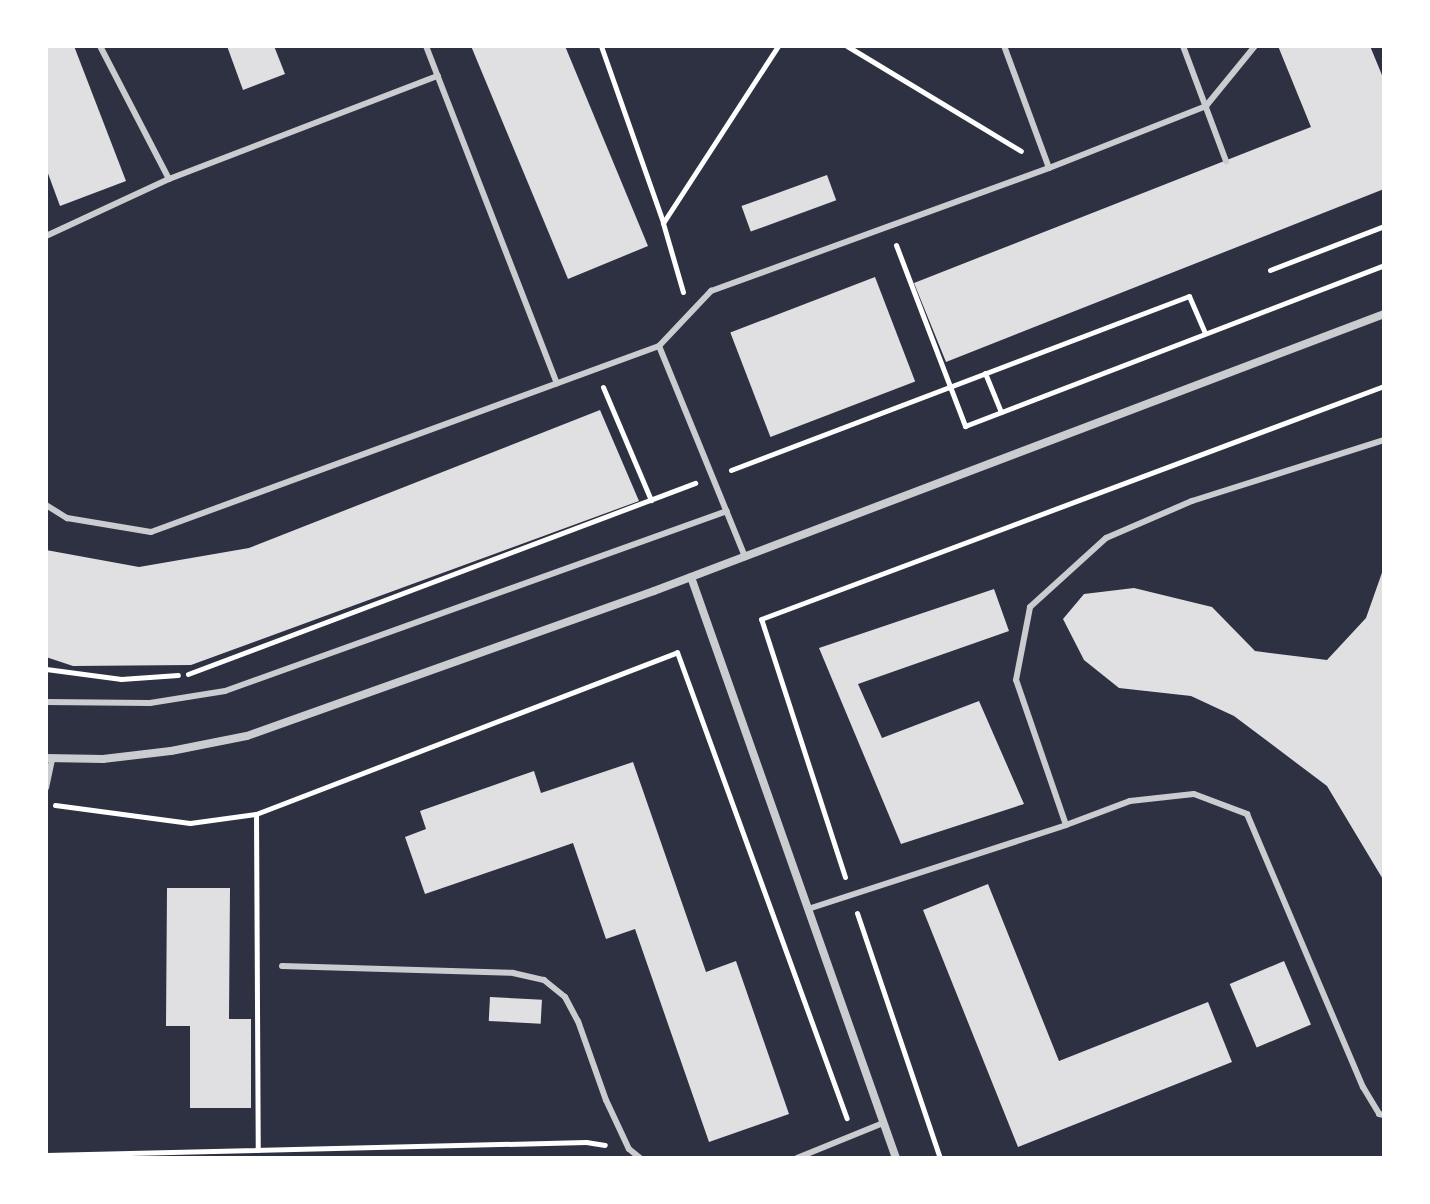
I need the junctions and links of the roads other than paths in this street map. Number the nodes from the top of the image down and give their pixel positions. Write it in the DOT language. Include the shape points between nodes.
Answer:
graph roads {
  1 [pos="100,46"];
  2 [pos="426,46"];
  3 [pos="1004,46"];
  4 [pos="1183,46"];
  5 [pos="1255,46"];
  6 [pos="438,76"];
  7 [pos="1206,106"];
  8 [pos="1226,161"];
  9 [pos="1049,168"];
  10 [pos="169,179"];
  11 [pos="46,236"];
  12 [pos="1384,314"];
  13 [pos="659,346"];
  14 [pos="557,383"];
  15 [pos="1384,440"];
  16 [pos="46,505"];
  17 [pos="727,511"];
  18 [pos="745,557"];
  19 [pos="691,577"];
  20 [pos="46,702"];
  21 [pos="49,758"];
  22 [pos="46,788"];
  23 [pos="1066,825"];
  24 [pos="808,909"];
  25 [pos="282,966"];
  26 [pos="1384,1115"];
  27 [pos="883,1123"];
  28 [pos="640,1158"];
  29 [pos="797,1158"];
  30 [pos="896,1158"];
  1 -- 10 [label="lane"];
  2 -- 6 [label="lane"];
  3 -- 9 [label="lane"];
  4 -- 7 [label="lane"];
  5 -- 7 [label="lane"];
  6 -- 10 [label="lane"];
  6 -- 14 [label="lane"];
  7 -- 8 [label="lane"];
  7 -- 9 [label="lane"];
  9 -- 13 [label="lane" via="711,291"];
  10 -- 11 [label="lane"];
  12 -- 18 [label="street"];
  13 -- 14 [label="lane"];
  13 -- 17 [label="lane"];
  14 -- 16 [label="lane" via="151,532 67,518"];
  15 -- 23 [label="lane" via="1192,501 1106,538 1030,607 1016,680"];
  17 -- 18 [label="lane"];
  17 -- 20 [label="lane" via="225,691 150,703"];
  18 -- 19 [label="street"];
  19 -- 21 [label="street" via="247,736 103,759"];
  19 -- 24 [label="street"];
  21 -- 22 [label="lane"];
  23 -- 24 [label="lane"];
  23 -- 26 [label="lane" via="1130,801 1194,794 1247,814 1363,1087"];
  24 -- 27 [label="street"];
  25 -- 28 [label="lane" via="513,973 544,980 565,997 578,1021 606,1100 629,1149"];
  27 -- 29 [label="lane"];
  27 -- 30 [label="street"];
}
